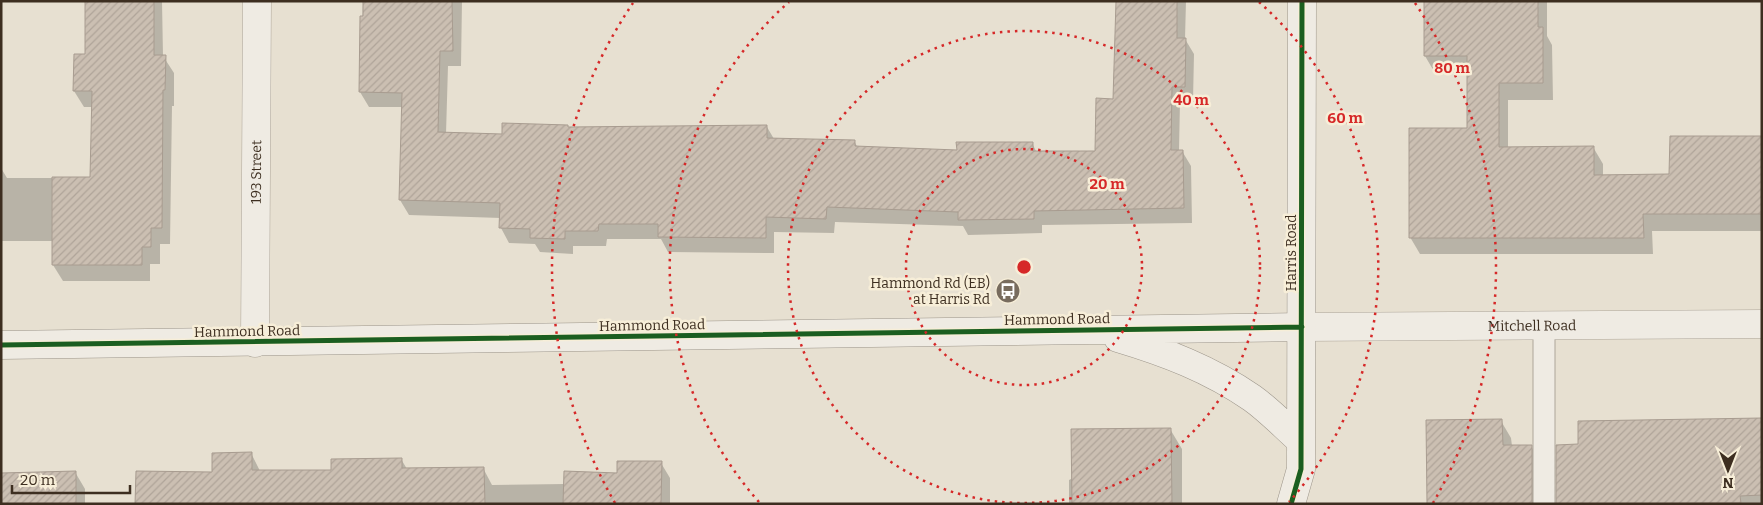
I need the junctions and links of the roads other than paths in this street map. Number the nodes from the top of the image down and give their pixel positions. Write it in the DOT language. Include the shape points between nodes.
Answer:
graph roads {
  1 [pos="257,1"];
  2 [pos="1302,1"];
  3 [pos="1762,324"];
  4 [pos="1544,325"];
  5 [pos="1302,327"];
  6 [pos="1089,330"];
  7 [pos="255,343"];
  8 [pos="1,345"];
  9 [pos="1301,441"];
  10 [pos="1301,469"];
  11 [pos="1291,504"];
  12 [pos="1313,504"];
  13 [pos="1544,504"];
  1 -- 7 [label="main road, 193 Street"];
  2 -- 5 [label="main road, Harris Road"];
  3 -- 4 [label="main road, Mitchell Road"];
  4 -- 5 [label="main road, Mitchell Road"];
  4 -- 13 [label="lane"];
  5 -- 6 [label="main road, Hammond Road"];
  5 -- 9 [label="main road, Harris Road"];
  6 -- 7 [label="main road, Hammond Road"];
  6 -- 9 [label="main road" via="1164,352 1211,373 1253,398"];
  7 -- 8 [label="main road, Hammond Road"];
  9 -- 10 [label="main road, Harris Road"];
  10 -- 11 [label="main road, Harris Road"];
  10 -- 12 [label="main road, Harris Road"];
}
